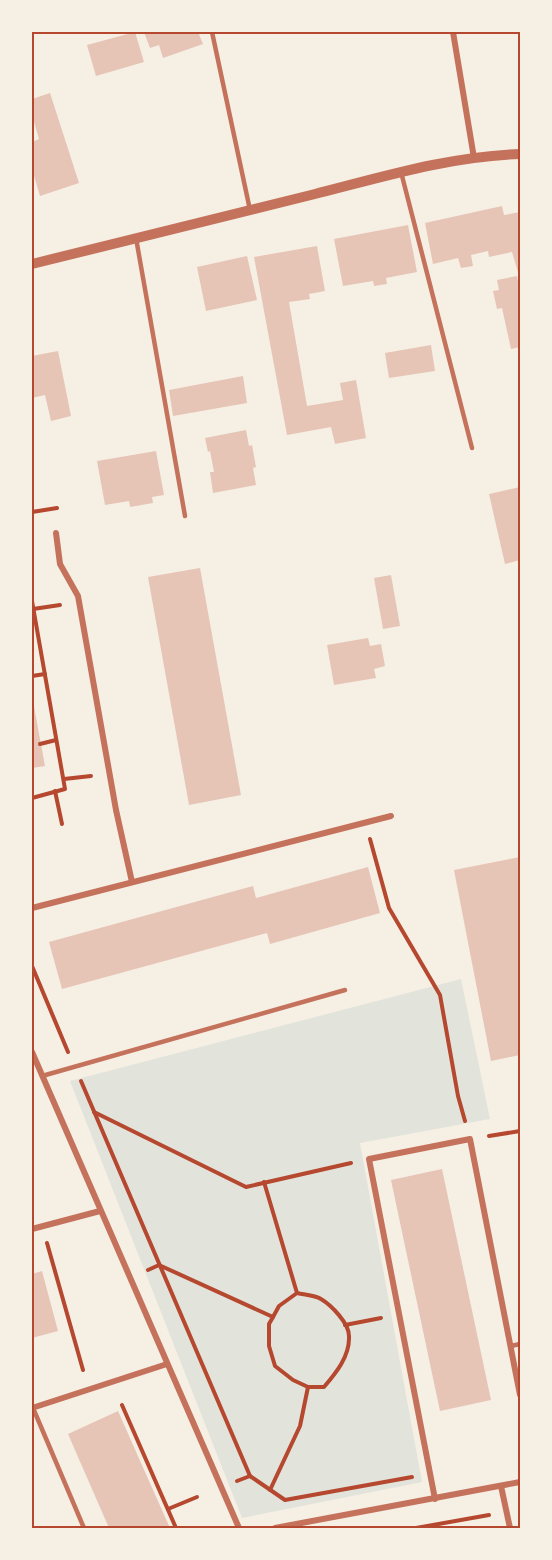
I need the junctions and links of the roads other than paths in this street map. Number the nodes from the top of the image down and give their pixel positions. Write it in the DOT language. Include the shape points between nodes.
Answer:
graph roads {
  1 [pos="212,32"];
  2 [pos="453,32"];
  3 [pos="520,154"];
  4 [pos="474,158"];
  5 [pos="401,172"];
  6 [pos="250,210"];
  7 [pos="136,238"];
  8 [pos="32,264"];
  9 [pos="472,448"];
  10 [pos="185,516"];
  11 [pos="56,533"];
  12 [pos="391,816"];
  13 [pos="132,882"];
  14 [pos="32,908"];
  15 [pos="345,990"];
  16 [pos="32,1052"];
  17 [pos="42,1076"];
  18 [pos="100,1211"];
  19 [pos="32,1229"];
  20 [pos="520,1344"];
  21 [pos="511,1346"];
  22 [pos="167,1364"];
  23 [pos="520,1395"];
  24 [pos="32,1408"];
  25 [pos="520,1482"];
  26 [pos="501,1486"];
  27 [pos="435,1498"];
  28 [pos="84,1528"];
  29 [pos="239,1528"];
  30 [pos="275,1528"];
  31 [pos="510,1528"];
  1 -- 6 [label="lane"];
  2 -- 4 [label="street"];
  3 -- 4 [label="street"];
  4 -- 5 [label="street"];
  5 -- 6 [label="street"];
  5 -- 9 [label="lane"];
  6 -- 7 [label="street"];
  7 -- 8 [label="street"];
  7 -- 10 [label="lane"];
  11 -- 13 [label="street" via="60,564 78,596"];
  12 -- 13 [label="street"];
  13 -- 14 [label="street"];
  15 -- 17 [label="lane"];
  16 -- 17 [label="street"];
  17 -- 18 [label="street"];
  18 -- 19 [label="street"];
  18 -- 22 [label="street"];
  20 -- 21 [label="lane"];
  21 -- 23 [label="street"];
  21 -- 27 [label="street" via="470,1139 369,1159"];
  22 -- 24 [label="street"];
  22 -- 29 [label="street"];
  24 -- 28 [label="lane"];
  25 -- 26 [label="street"];
  26 -- 27 [label="street"];
  26 -- 31 [label="street"];
  27 -- 30 [label="street"];
}
